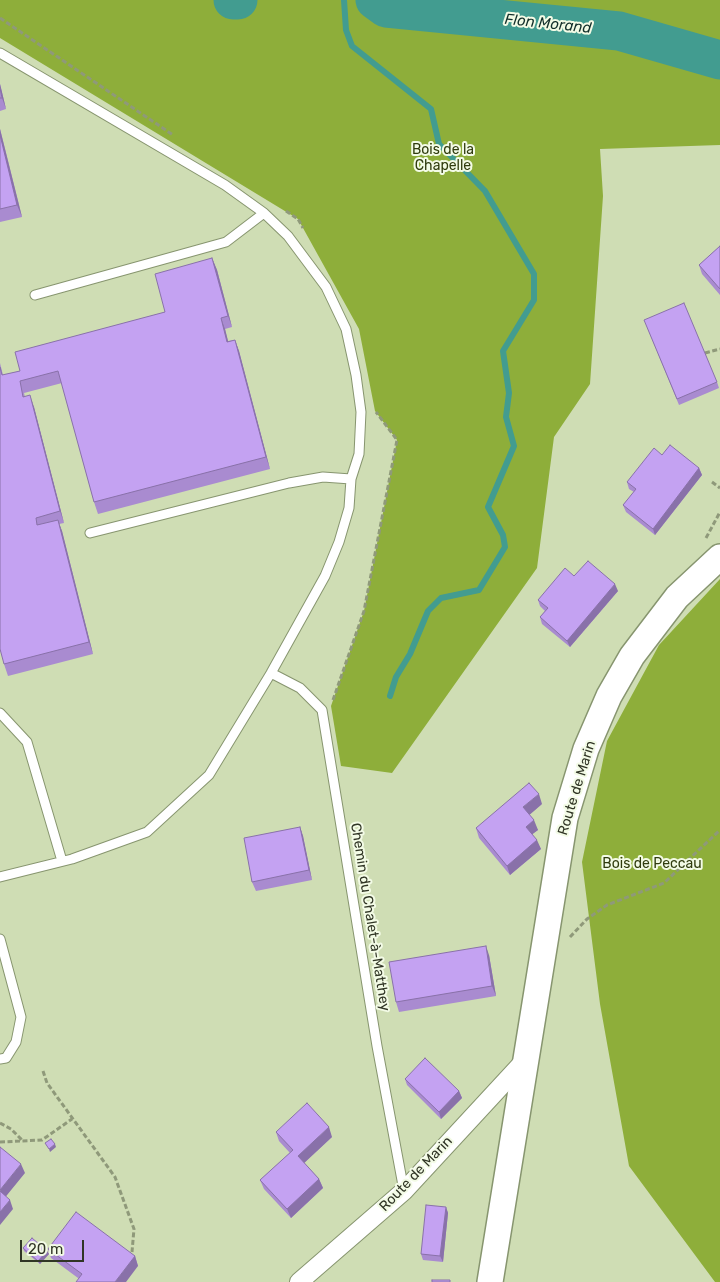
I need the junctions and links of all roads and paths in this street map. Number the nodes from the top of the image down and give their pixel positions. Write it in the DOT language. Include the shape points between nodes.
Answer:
graph roads {
  1 [pos="0,18"];
  2 [pos="0,52"];
  3 [pos="174,135"];
  4 [pos="281,208"];
  5 [pos="264,213"];
  6 [pos="307,236"];
  7 [pos="35,295"];
  8 [pos="720,349"];
  9 [pos="705,353"];
  10 [pos="375,411"];
  11 [pos="351,479"];
  12 [pos="712,482"];
  13 [pos="720,488"];
  14 [pos="720,512"];
  15 [pos="90,533"];
  16 [pos="711,551"];
  17 [pos="271,673"];
  18 [pos="331,706"];
  19 [pos="0,713"];
  20 [pos="720,830"];
  21 [pos="62,861"];
  22 [pos="0,877"];
  23 [pos="0,938"];
  24 [pos="567,940"];
  25 [pos="526,1059"];
  26 [pos="2,1060"];
  27 [pos="43,1071"];
  28 [pos="72,1119"];
  29 [pos="0,1123"];
  30 [pos="22,1141"];
  31 [pos="0,1142"];
  32 [pos="404,1191"];
  33 [pos="132,1252"];
  34 [pos="299,1282"];
  35 [pos="490,1282"];
  1 -- 3 [label="path"];
  2 -- 5 [label="lane" via="225,185"];
  4 -- 6 [label="path" via="298,219"];
  5 -- 7 [label="lane" via="226,242"];
  5 -- 11 [label="lane" via="288,236 326,287 346,329 361,412 359,454"];
  8 -- 9 [label="path"];
  10 -- 18 [label="path" via="397,440 364,612"];
  11 -- 15 [label="lane" via="323,477 289,483"];
  11 -- 17 [label="lane" via="350,508 325,576"];
  12 -- 13 [label="path"];
  14 -- 16 [label="path"];
  16 -- 25 [label="main road, Route de Marin" via="632,656 609,696 586,749 565,818"];
  17 -- 21 [label="lane" via="209,775 147,832"];
  17 -- 32 [label="lane, Chemin du Chalet-à-Matthey" via="300,688 322,710"];
  19 -- 21 [label="lane" via="28,742"];
  20 -- 24 [label="path" via="664,883 607,905 587,919"];
  21 -- 22 [label="lane"];
  23 -- 26 [label="lane" via="21,1017 16,1042"];
  25 -- 32 [label="street, Route de Marin"];
  25 -- 35 [label="main road, Route de Marin"];
  27 -- 28 [label="path" via="47,1083"];
  28 -- 30 [label="path" via="42,1140"];
  28 -- 33 [label="path" via="115,1177 134,1229"];
  29 -- 30 [label="path" via="12,1129"];
  30 -- 31 [label="path"];
  32 -- 34 [label="street, Route de Marin"];
}
